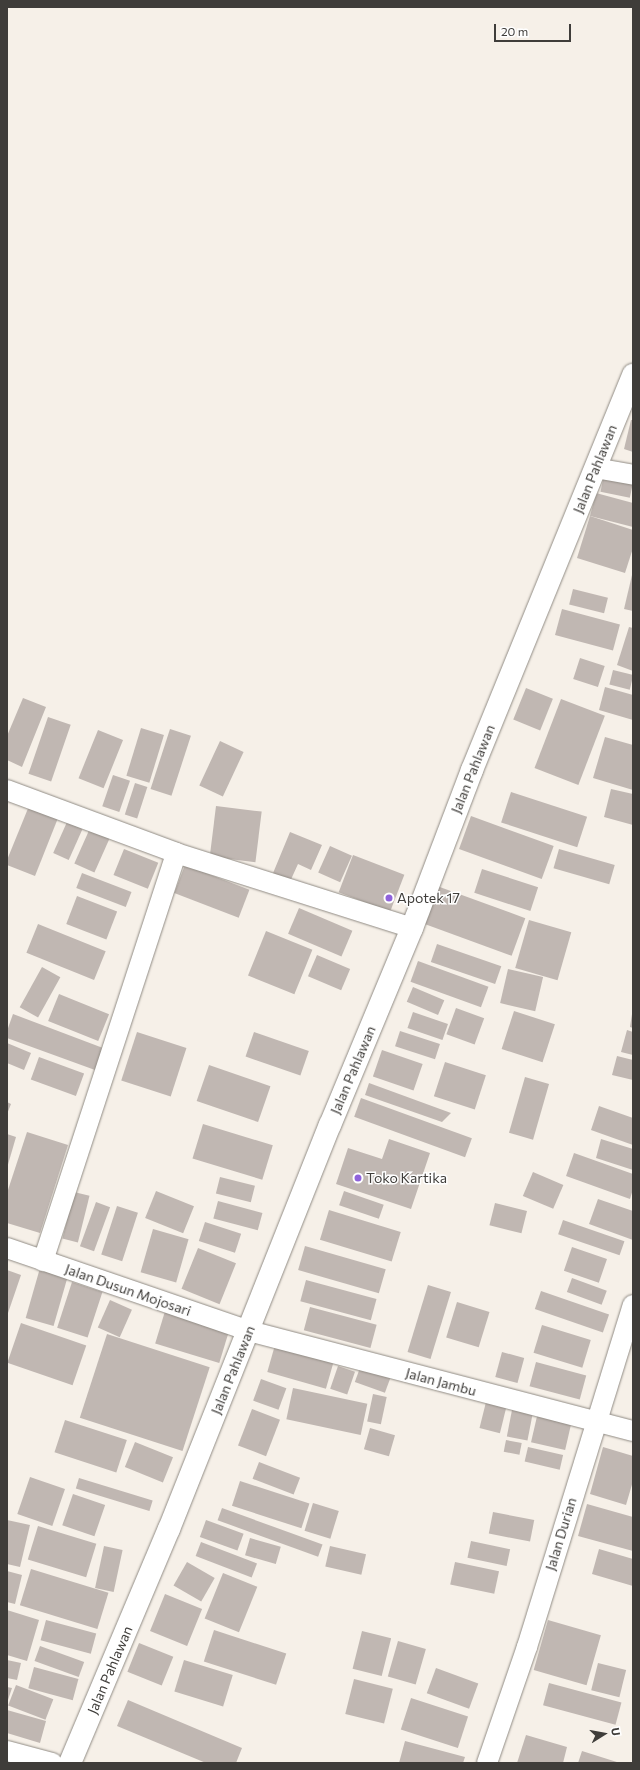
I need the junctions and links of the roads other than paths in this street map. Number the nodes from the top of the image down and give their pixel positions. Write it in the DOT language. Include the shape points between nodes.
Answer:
graph roads {
  1 [pos="633,375"];
  2 [pos="595,468"];
  3 [pos="633,475"];
  4 [pos="7,790"];
  5 [pos="176,853"];
  6 [pos="412,928"];
  7 [pos="7,1248"];
  8 [pos="43,1261"];
  9 [pos="633,1305"];
  10 [pos="248,1331"];
  11 [pos="595,1422"];
  12 [pos="633,1431"];
  13 [pos="7,1751"];
  14 [pos="52,1763"];
  15 [pos="70,1763"];
  16 [pos="487,1763"];
  1 -- 2 [label="main road, Jalan Pahlawan"];
  2 -- 3 [label="street"];
  2 -- 6 [label="main road, Jalan Pahlawan" via="472,770"];
  4 -- 5 [label="street"];
  5 -- 6 [label="street"];
  5 -- 8 [label="street"];
  6 -- 10 [label="main road, Jalan Pahlawan"];
  7 -- 8 [label="street, Jalan Dusun Mojosari"];
  8 -- 10 [label="street, Jalan Dusun Mojosari"];
  9 -- 11 [label="street, Jalan Durian"];
  10 -- 11 [label="street, Jalan Jambu"];
  10 -- 15 [label="main road, Jalan Pahlawan" via="166,1536"];
  11 -- 12 [label="street, Jalan Jambu"];
  11 -- 16 [label="street, Jalan Durian" via="527,1646"];
  13 -- 14 [label="street"];
}
